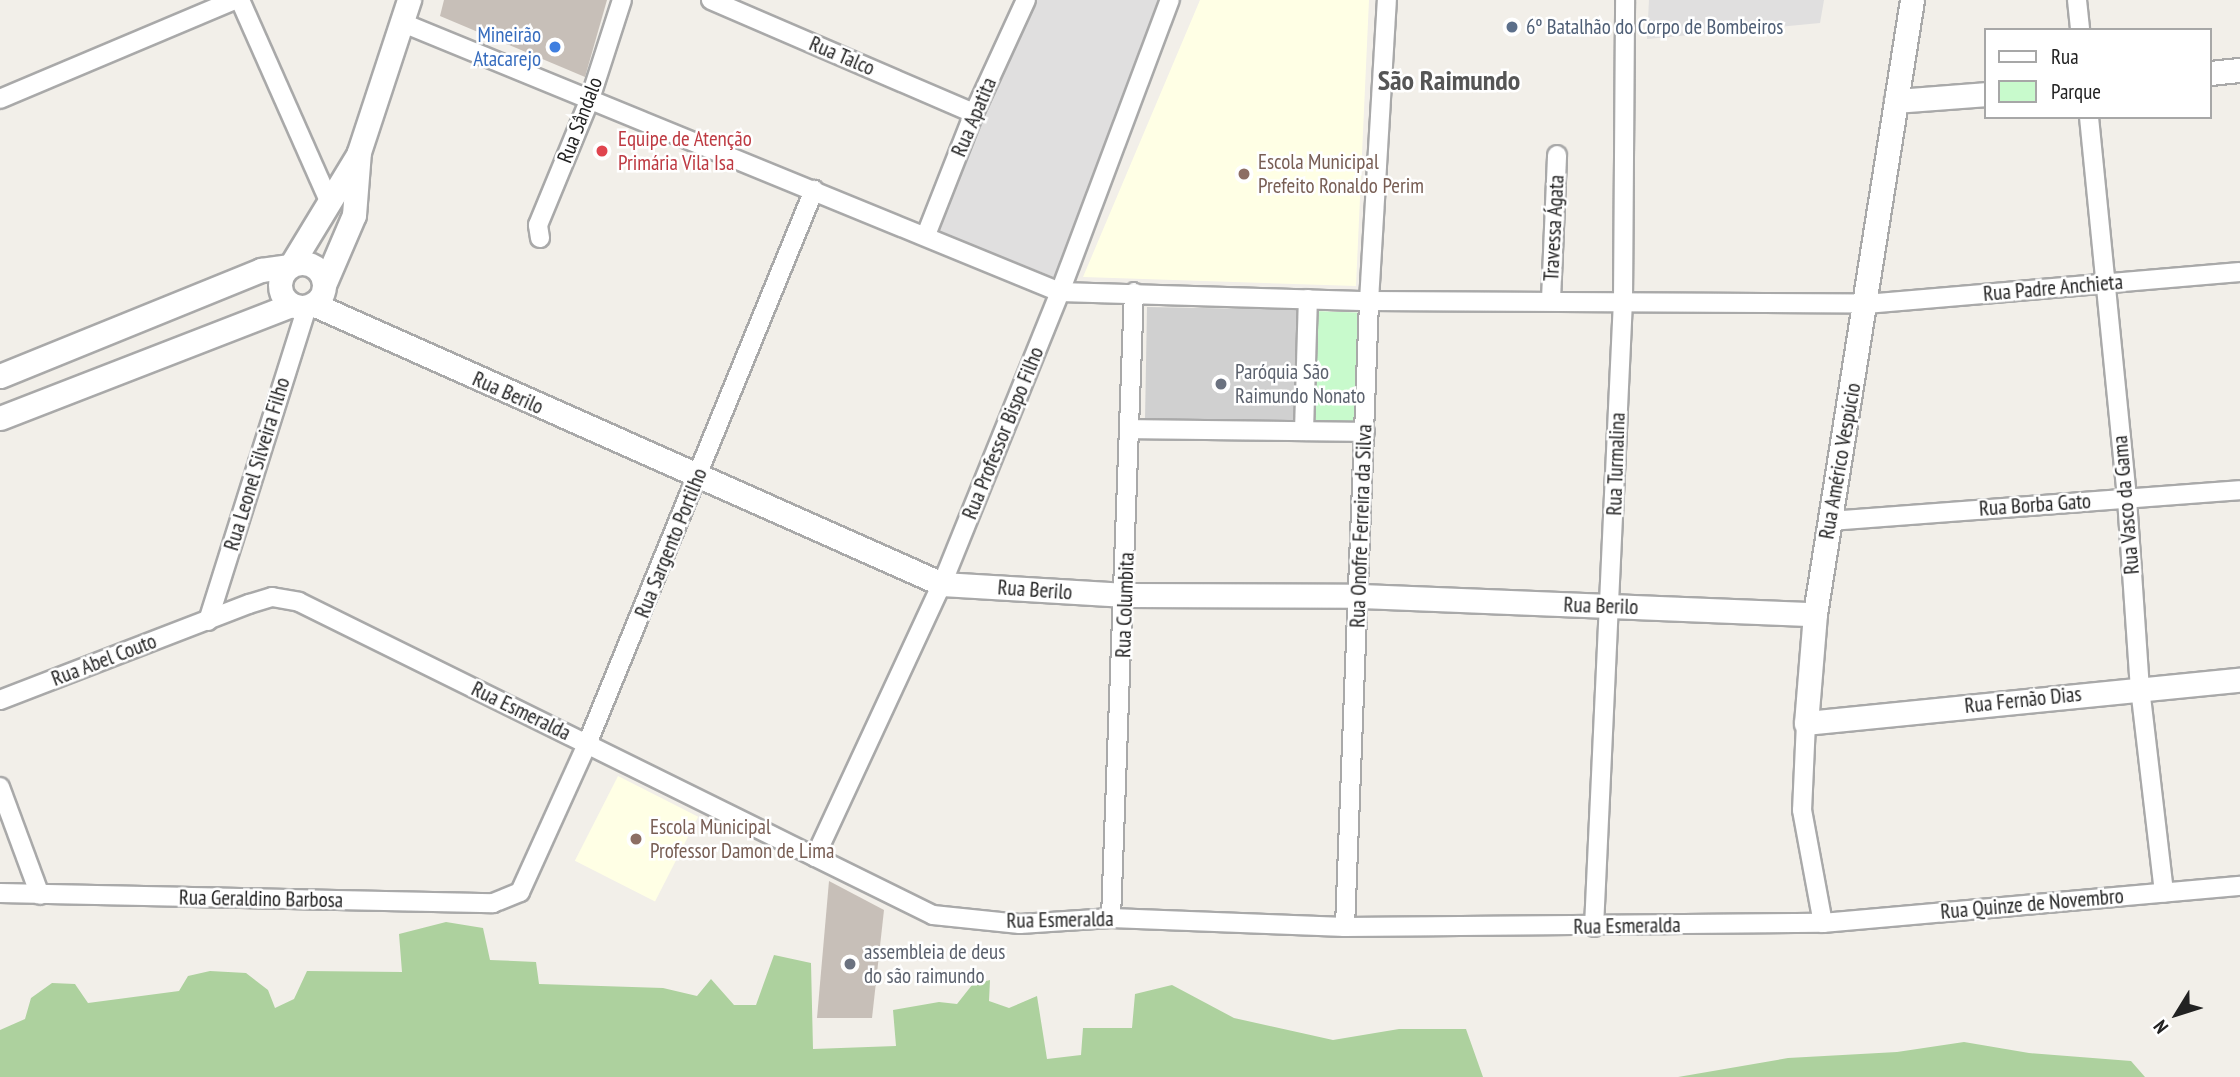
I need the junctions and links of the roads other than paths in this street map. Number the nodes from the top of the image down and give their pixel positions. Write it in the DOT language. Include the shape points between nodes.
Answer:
graph roads {
  1 [pos="233,0"];
  2 [pos="240,0"];
  3 [pos="409,0"];
  4 [pos="622,0"];
  5 [pos="710,0"];
  6 [pos="1026,0"];
  7 [pos="1170,0"];
  8 [pos="1387,0"];
  9 [pos="1625,0"];
  10 [pos="1912,0"];
  11 [pos="2077,0"];
  12 [pos="403,23"];
  13 [pos="2080,28"];
  14 [pos="2240,69"];
  15 [pos="2212,73"];
  16 [pos="1984,94"];
  17 [pos="0,99"];
  18 [pos="590,99"];
  19 [pos="1896,101"];
  20 [pos="974,113"];
  21 [pos="2089,119"];
  22 [pos="359,152"];
  23 [pos="1557,155"];
  24 [pos="814,190"];
  25 [pos="328,199"];
  26 [pos="926,235"];
  27 [pos="540,239"];
  28 [pos="290,265"];
  29 [pos="2240,272"];
  30 [pos="2107,284"];
  31 [pos="1060,292"];
  32 [pos="1134,292"];
  33 [pos="1308,299"];
  34 [pos="309,300"];
  35 [pos="1550,300"];
  36 [pos="1369,301"];
  37 [pos="1623,301"];
  38 [pos="1866,304"];
  39 [pos="82,342"];
  40 [pos="0,376"];
  41 [pos="98,379"];
  42 [pos="0,418"];
  43 [pos="1130,429"];
  44 [pos="1304,431"];
  45 [pos="1365,432"];
  46 [pos="698,478"];
  47 [pos="2240,490"];
  48 [pos="2127,499"];
  49 [pos="1829,521"];
  50 [pos="942,584"];
  51 [pos="1126,595"];
  52 [pos="1360,596"];
  53 [pos="1610,606"];
  54 [pos="1815,614"];
  55 [pos="208,621"];
  56 [pos="2240,680"];
  57 [pos="2140,688"];
  58 [pos="0,700"];
  59 [pos="1806,723"];
  60 [pos="587,744"];
  61 [pos="0,787"];
  62 [pos="814,857"];
  63 [pos="2240,886"];
  64 [pos="520,892"];
  65 [pos="2164,893"];
  66 [pos="0,894"];
  67 [pos="40,895"];
  68 [pos="1111,918"];
  69 [pos="1823,923"];
  70 [pos="1345,927"];
  71 [pos="1594,927"];
  1 -- 17 [label="street"];
  2 -- 25 [label="street"];
  3 -- 12 [label="street"];
  4 -- 18 [label="street, Rua Sândalo"];
  5 -- 20 [label="street, Rua Talco"];
  6 -- 20 [label="street, Rua Apatita"];
  7 -- 31 [label="street, Rua Professor Bispo Filho"];
  8 -- 36 [label="street, Rua Onofre Ferreira da Silva"];
  9 -- 37 [label="street, Rua Turmalina"];
  10 -- 19 [label="street, Rua Américo Vespúcio"];
  11 -- 13 [label="street"];
  12 -- 18 [label="street"];
  12 -- 22 [label="street"];
  14 -- 15 [label="street"];
  16 -- 19 [label="street"];
  18 -- 24 [label="street"];
  18 -- 27 [label="street, Rua Sândalo" via="538,225"];
  19 -- 38 [label="street, Rua Américo Vespúcio"];
  20 -- 26 [label="street, Rua Apatita"];
  21 -- 30 [label="street, Rua Vasco da Gama"];
  22 -- 25 [label="street"];
  22 -- 34 [label="street" via="354,215"];
  23 -- 35 [label="street, Travessa Ágata"];
  24 -- 26 [label="street"];
  24 -- 46 [label="street, Rua Sargento Portilho"];
  25 -- 28 [label="street"];
  26 -- 31 [label="street"];
  28 -- 34 [label="street, Rua Berilo" via="313,265"];
  28 -- 34 [label="street" via="281,275 280,289"];
  28 -- 39 [label="street" via="261,270"];
  29 -- 30 [label="street, Rua Padre Anchieta"];
  30 -- 38 [label="street, Rua Padre Anchieta"];
  30 -- 48 [label="street, Rua Vasco da Gama"];
  31 -- 32 [label="street, Rua Padre Anchieta"];
  31 -- 50 [label="street, Rua Professor Bispo Filho"];
  32 -- 33 [label="street, Rua Padre Anchieta"];
  32 -- 43 [label="street, Rua Columbita"];
  33 -- 36 [label="street, Rua Padre Anchieta"];
  33 -- 44 [label="street"];
  34 -- 41 [label="street"];
  34 -- 46 [label="street, Rua Berilo"];
  34 -- 55 [label="street, Rua Leonel Silveira Filho"];
  35 -- 36 [label="street, Rua Padre Anchieta"];
  35 -- 37 [label="street, Rua Padre Anchieta"];
  36 -- 45 [label="street, Rua Onofre Ferreira da Silva"];
  37 -- 38 [label="street, Rua Padre Anchieta"];
  37 -- 53 [label="street, Rua Turmalina"];
  38 -- 49 [label="street, Rua Américo Vespúcio"];
  39 -- 40 [label="street"];
  39 -- 41 [label="street"];
  41 -- 42 [label="street"];
  43 -- 44 [label="street"];
  43 -- 51 [label="street, Rua Columbita"];
  44 -- 45 [label="street"];
  45 -- 52 [label="street, Rua Onofre Ferreira da Silva"];
  46 -- 50 [label="street, Rua Berilo"];
  46 -- 60 [label="street, Rua Sargento Portilho"];
  47 -- 48 [label="street, Rua Borba Gato"];
  48 -- 49 [label="street, Rua Borba Gato"];
  48 -- 57 [label="street, Rua Vasco da Gama"];
  49 -- 54 [label="street, Rua Américo Vespúcio"];
  50 -- 51 [label="street, Rua Berilo"];
  50 -- 62 [label="street, Rua Professor Bispo Filho"];
  51 -- 52 [label="street, Rua Berilo"];
  51 -- 68 [label="street, Rua Columbita"];
  52 -- 53 [label="street, Rua Berilo"];
  52 -- 70 [label="street, Rua Onofre Ferreira da Silva"];
  53 -- 54 [label="street, Rua Berilo"];
  53 -- 71 [label="street, Rua Turmalina"];
  54 -- 59 [label="street, Rua Américo Vespúcio"];
  55 -- 58 [label="street, Rua Abel Couto"];
  55 -- 60 [label="street, Rua Esmeralda" via="272,597 299,602"];
  56 -- 57 [label="street, Rua Fernão Dias"];
  57 -- 59 [label="street, Rua Fernão Dias"];
  57 -- 65 [label="street, Rua Vasco da Gama"];
  59 -- 69 [label="street, Rua Américo Vespúcio" via="1802,810"];
  60 -- 62 [label="street, Rua Esmeralda"];
  60 -- 64 [label="street, Rua Sargento Portilho"];
  61 -- 67 [label="street"];
  62 -- 68 [label="street, Rua Esmeralda" via="933,915 1020,924"];
  63 -- 65 [label="street, Rua Quinze de Novembro"];
  64 -- 67 [label="street, Rua Geraldino Barbosa" via="493,903"];
  65 -- 69 [label="street, Rua Quinze de Novembro"];
  66 -- 67 [label="street, Rua Geraldino Barbosa"];
  68 -- 70 [label="street, Rua Esmeralda"];
  69 -- 71 [label="street, Rua Esmeralda"];
  70 -- 71 [label="street, Rua Esmeralda"];
}
